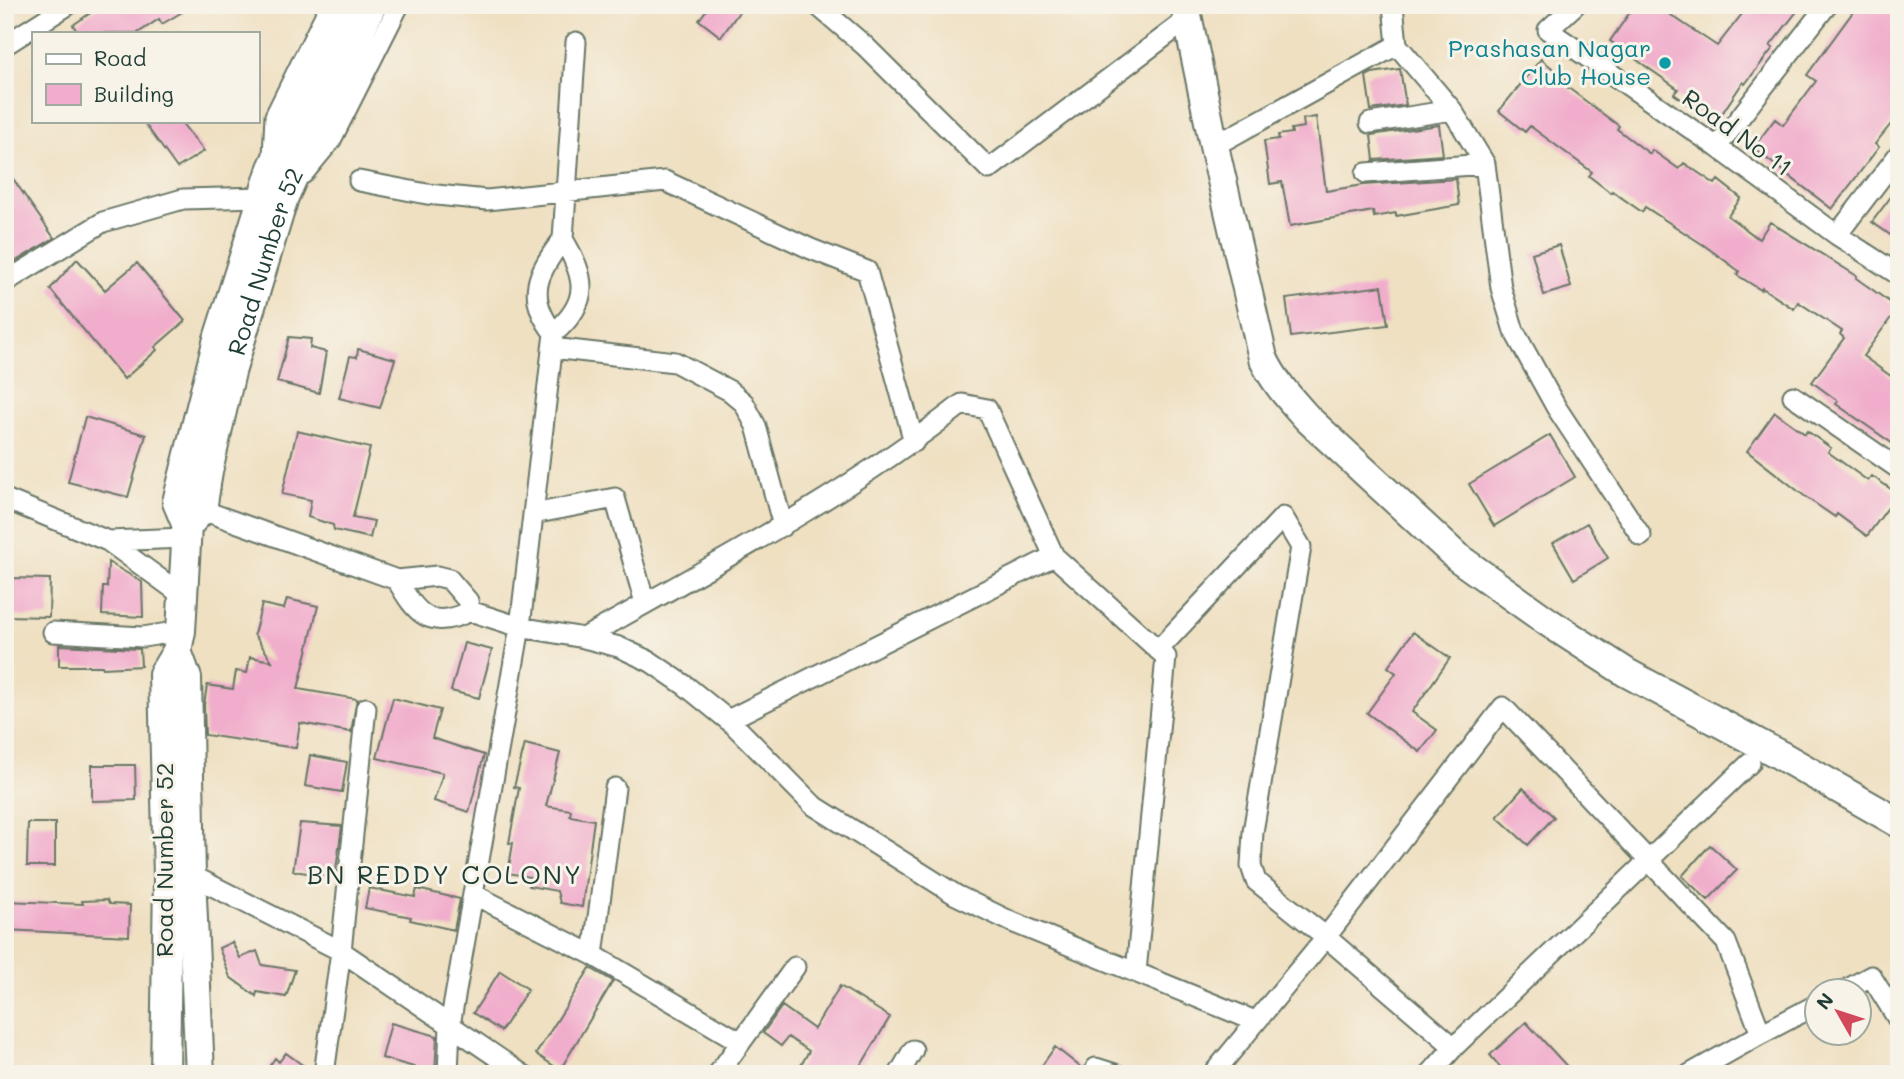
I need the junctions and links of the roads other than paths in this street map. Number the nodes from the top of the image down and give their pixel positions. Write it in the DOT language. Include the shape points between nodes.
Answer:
graph roads {
  1 [pos="68,5"];
  2 [pos="330,5"];
  3 [pos="349,5"];
  4 [pos="372,5"];
  5 [pos="399,5"];
  6 [pos="817,5"];
  7 [pos="1393,5"];
  8 [pos="1575,5"];
  9 [pos="1827,5"];
  10 [pos="1192,10"];
  11 [pos="576,42"];
  12 [pos="5,45"];
  13 [pos="1397,45"];
  14 [pos="1452,110"];
  15 [pos="1370,122"];
  16 [pos="302,132"];
  17 [pos="1222,141"];
  18 [pos="1717,147"];
  19 [pos="1899,154"];
  20 [pos="1485,164"];
  21 [pos="272,167"];
  22 [pos="1366,173"];
  23 [pos="359,181"];
  24 [pos="566,191"];
  25 [pos="274,197"];
  26 [pos="1838,235"];
  27 [pos="563,239"];
  28 [pos="1899,275"];
  29 [pos="5,282"];
  30 [pos="553,341"];
  31 [pos="1793,396"];
  32 [pos="914,442"];
  33 [pos="1899,469"];
  34 [pos="5,499"];
  35 [pos="533,514"];
  36 [pos="188,519"];
  37 [pos="783,526"];
  38 [pos="1641,536"];
  39 [pos="108,541"];
  40 [pos="1054,556"];
  41 [pos="397,580"];
  42 [pos="182,595"];
  43 [pos="645,603"];
  44 [pos="470,611"];
  45 [pos="520,627"];
  46 [pos="53,632"];
  47 [pos="584,638"];
  48 [pos="179,641"];
  49 [pos="1158,650"];
  50 [pos="366,708"];
  51 [pos="728,720"];
  52 [pos="1750,763"];
  53 [pos="615,788"];
  54 [pos="1899,802"];
  55 [pos="1899,823"];
  56 [pos="1647,860"];
  57 [pos="191,875"];
  58 [pos="473,894"];
  59 [pos="1326,937"];
  60 [pos="341,951"];
  61 [pos="593,956"];
  62 [pos="795,967"];
  63 [pos="1136,971"];
  64 [pos="1867,978"];
  65 [pos="1802,1012"];
  66 [pos="1255,1021"];
  67 [pos="1899,1021"];
  68 [pos="450,1025"];
  69 [pos="1761,1034"];
  70 [pos="740,1041"];
  71 [pos="1454,1047"];
  72 [pos="913,1050"];
  73 [pos="164,1074"];
  74 [pos="200,1074"];
  75 [pos="324,1074"];
  76 [pos="448,1074"];
  77 [pos="522,1074"];
  78 [pos="718,1074"];
  79 [pos="899,1074"];
  80 [pos="1213,1074"];
  81 [pos="1430,1074"];
  82 [pos="1690,1074"];
  1 -- 12 [label="street"];
  2 -- 21 [label="street" via="275,116"];
  3 -- 16 [label="street, Road Number 52"];
  4 -- 16 [label="street, Road Number 52"];
  5 -- 25 [label="street" via="331,140"];
  6 -- 10 [label="street" via="989,169"];
  7 -- 13 [label="street"];
  8 -- 18 [label="street, Road No 11" via="1548,30"];
  9 -- 18 [label="street"];
  10 -- 17 [label="street"];
  11 -- 24 [label="street"];
  13 -- 14 [label="street"];
  13 -- 17 [label="street"];
  14 -- 15 [label="street"];
  14 -- 20 [label="street"];
  16 -- 21 [label="street, Road Number 52"];
  16 -- 25 [label="street, Road Number 52"];
  17 -- 54 [label="street" via="1283,357 1362,446 1474,549 1565,613"];
  17 -- 55 [label="street" via="1263,358 1308,419 1457,557 1548,622 1627,673"];
  18 -- 26 [label="street, Road No 11"];
  19 -- 26 [label="street"];
  20 -- 22 [label="street"];
  20 -- 38 [label="street" via="1501,288 1514,331 1556,407"];
  21 -- 25 [label="street, Road Number 52"];
  23 -- 24 [label="street" via="487,200"];
  24 -- 27 [label="street"];
  24 -- 32 [label="street" via="665,181 867,271"];
  25 -- 29 [label="street" via="183,199 103,222"];
  25 -- 36 [label="street, Road Number 52" via="218,339"];
  26 -- 28 [label="street, Road No 11"];
  27 -- 30 [label="street" via="536,285 537,307"];
  27 -- 30 [label="street" via="582,282 578,304"];
  30 -- 35 [label="street"];
  30 -- 37 [label="street" via="676,362 730,391 756,426"];
  31 -- 33 [label="street"];
  32 -- 37 [label="street"];
  32 -- 40 [label="street" via="962,404 987,409"];
  34 -- 39 [label="street"];
  35 -- 43 [label="street" via="615,498"];
  35 -- 45 [label="street"];
  36 -- 39 [label="street"];
  36 -- 41 [label="street"];
  36 -- 42 [label="street, Road Number 52"];
  37 -- 43 [label="street"];
  39 -- 42 [label="street"];
  40 -- 49 [label="street"];
  40 -- 51 [label="street"];
  41 -- 44 [label="street" via="449,579 468,601"];
  41 -- 44 [label="street" via="418,612 433,621 453,620"];
  42 -- 48 [label="street, Road Number 52"];
  43 -- 47 [label="street"];
  44 -- 45 [label="street"];
  45 -- 47 [label="street"];
  45 -- 58 [label="street"];
  46 -- 48 [label="street"];
  47 -- 51 [label="street" via="651,662"];
  48 -- 57 [label="street, Road Number 52" via="187,678"];
  48 -- 73 [label="street, Road Number 52" via="163,674 168,877"];
  49 -- 59 [label="street" via="1283,517 1301,547 1251,866 1256,881"];
  49 -- 63 [label="street" via="1166,657"];
  50 -- 60 [label="street"];
  51 -- 63 [label="street" via="813,806 956,895"];
  52 -- 56 [label="street"];
  53 -- 61 [label="street"];
  56 -- 59 [label="street" via="1503,707"];
  56 -- 69 [label="street" via="1726,942"];
  56 -- 71 [label="street"];
  57 -- 60 [label="street"];
  57 -- 74 [label="street, Road Number 52"];
  58 -- 61 [label="street"];
  58 -- 68 [label="street"];
  59 -- 66 [label="street"];
  59 -- 71 [label="street"];
  60 -- 68 [label="street"];
  60 -- 75 [label="street"];
  61 -- 70 [label="street"];
  62 -- 70 [label="street"];
  63 -- 66 [label="street"];
  64 -- 67 [label="street" via="1871,976"];
  65 -- 69 [label="street"];
  66 -- 80 [label="street"];
  68 -- 76 [label="street"];
  68 -- 77 [label="street"];
  69 -- 82 [label="street"];
  70 -- 78 [label="street"];
  71 -- 81 [label="street"];
  72 -- 79 [label="street"];
}
